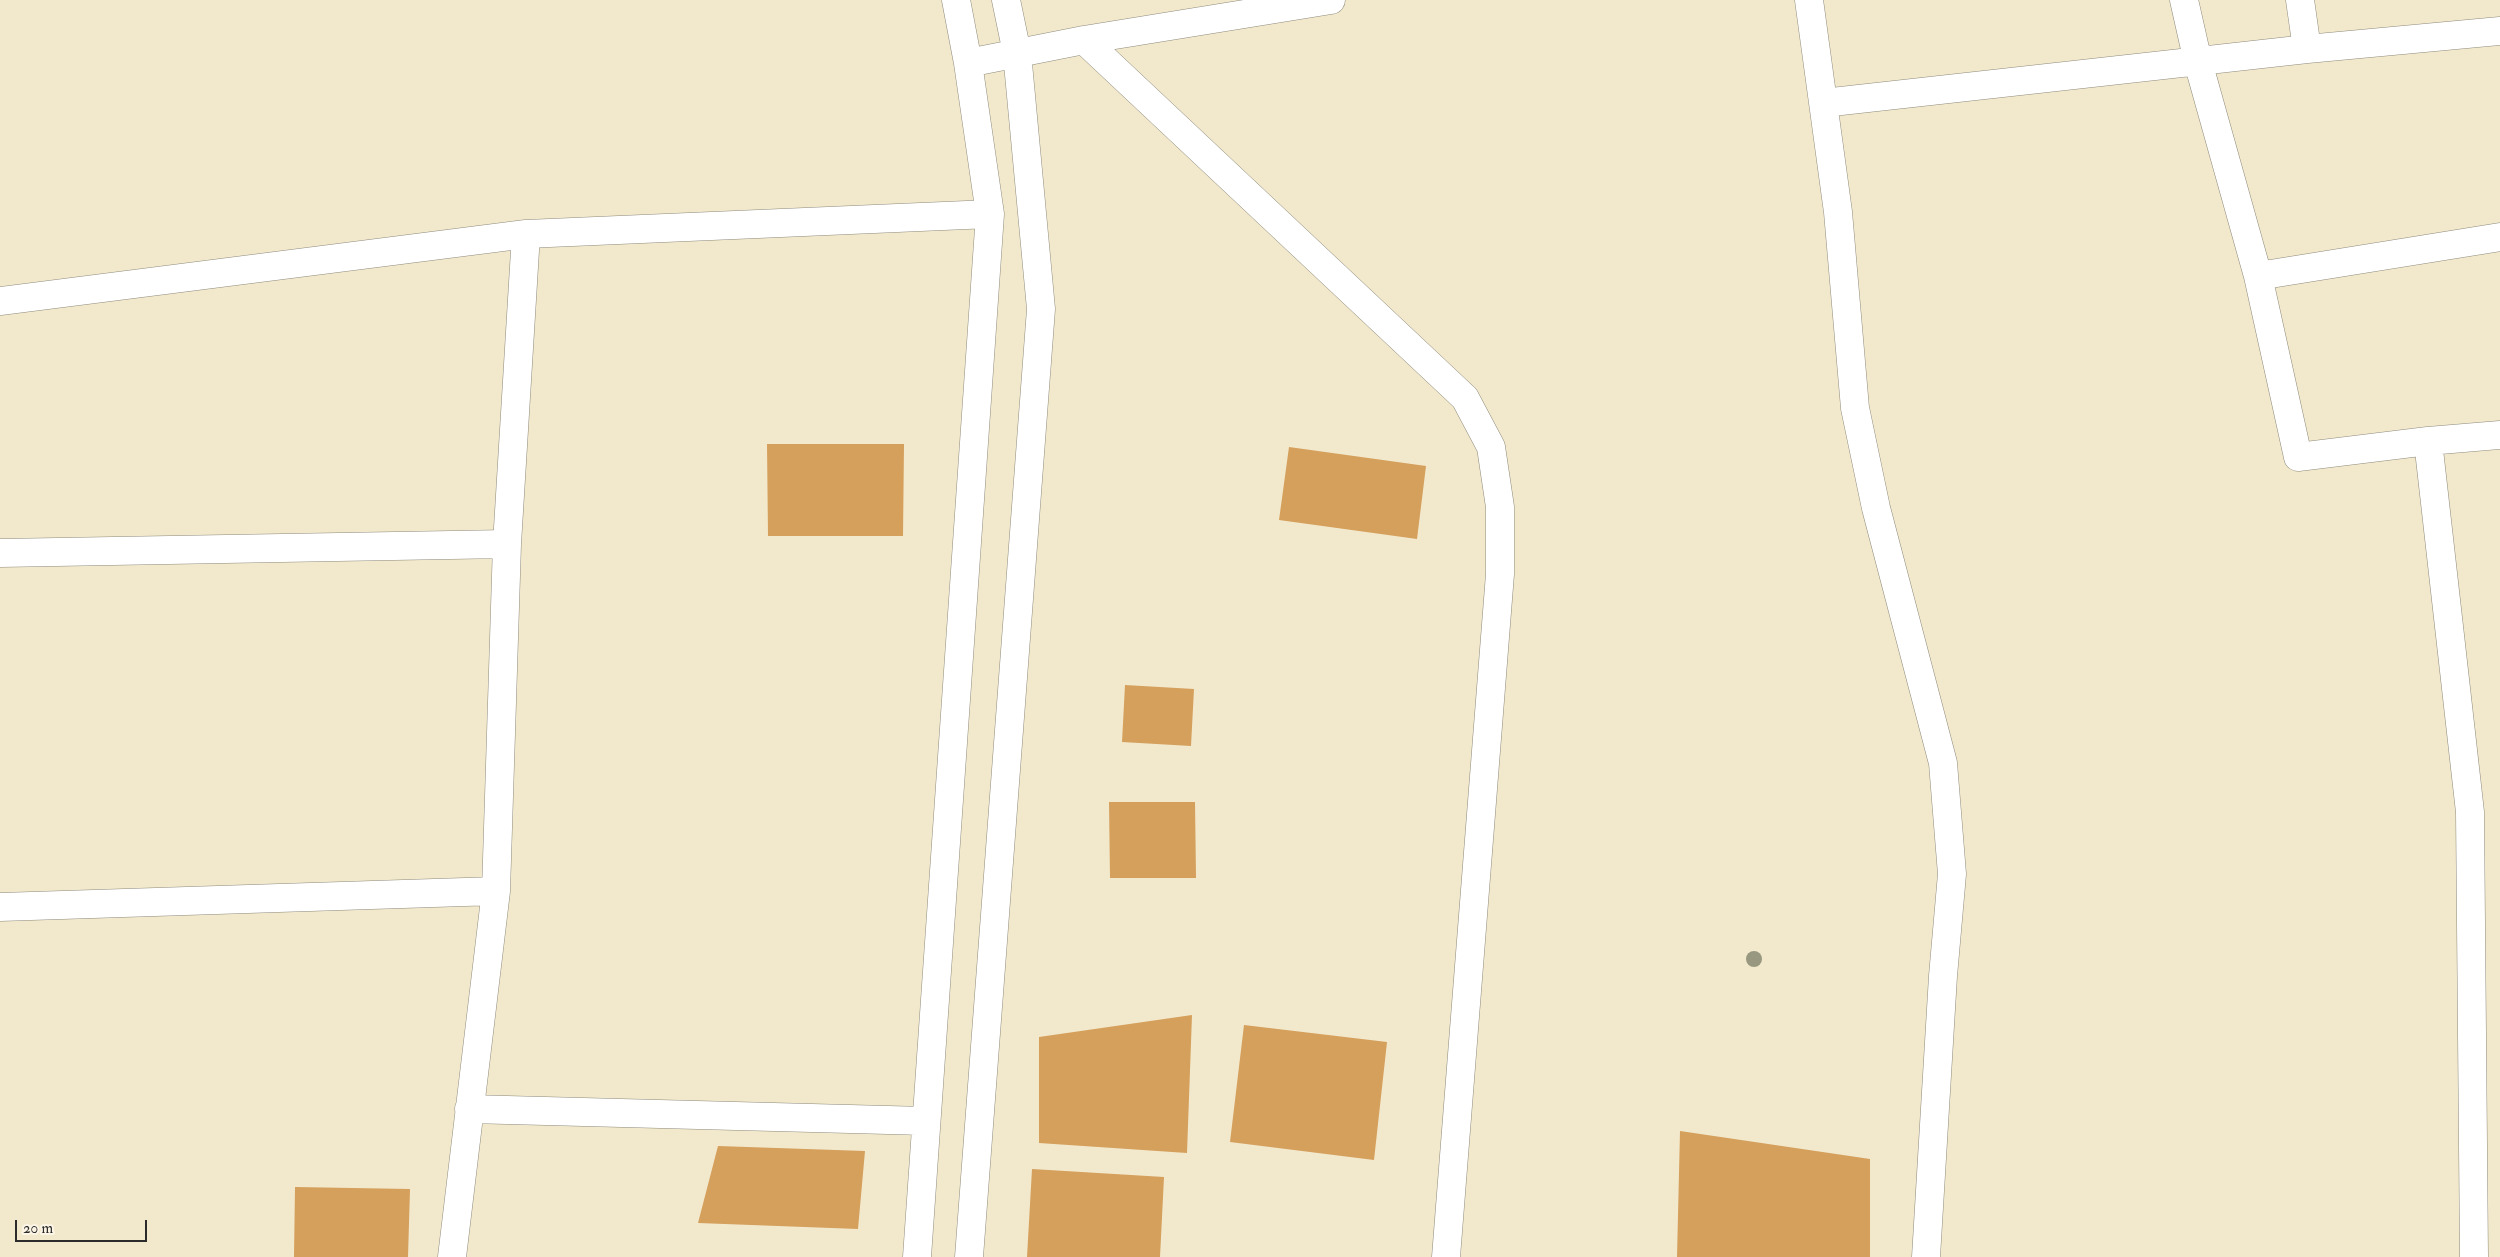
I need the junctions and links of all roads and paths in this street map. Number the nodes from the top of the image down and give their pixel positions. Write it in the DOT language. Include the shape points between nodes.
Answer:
graph roads {
  1 [pos="956,0"];
  2 [pos="1006,0"];
  3 [pos="1332,0"];
  4 [pos="1809,0"];
  5 [pos="2184,0"];
  6 [pos="2300,0"];
  7 [pos="2500,32"];
  8 [pos="1084,40"];
  9 [pos="2307,48"];
  10 [pos="1017,52"];
  11 [pos="2198,62"];
  12 [pos="968,63"];
  13 [pos="1823,103"];
  14 [pos="990,214"];
  15 [pos="526,234"];
  16 [pos="2500,237"];
  17 [pos="2258,276"];
  18 [pos="0,301"];
  19 [pos="2500,435"];
  20 [pos="2428,441"];
  21 [pos="507,544"];
  22 [pos="0,553"];
  23 [pos="496,891"];
  24 [pos="0,907"];
  25 [pos="470,1110"];
  26 [pos="926,1121"];
  27 [pos="452,1257"];
  28 [pos="917,1257"];
  29 [pos="969,1257"];
  30 [pos="1446,1257"];
  31 [pos="1926,1257"];
  32 [pos="2474,1257"];
  1 -- 12 [label="street"];
  2 -- 10 [label="street"];
  3 -- 8 [label="street"];
  4 -- 13 [label="street"];
  5 -- 11 [label="street"];
  6 -- 9 [label="street"];
  7 -- 9 [label="street"];
  8 -- 10 [label="street"];
  8 -- 30 [label="street" via="1465,398 1491,447 1500,507 1500,574"];
  9 -- 11 [label="street"];
  10 -- 12 [label="street"];
  10 -- 29 [label="street" via="1041,309"];
  11 -- 13 [label="street"];
  11 -- 17 [label="street"];
  12 -- 14 [label="street"];
  13 -- 31 [label="street" via="1838,212 1856,408 1876,508 1943,763 1952,874"];
  14 -- 15 [label="street"];
  14 -- 26 [label="street"];
  15 -- 18 [label="street"];
  15 -- 21 [label="street"];
  16 -- 17 [label="street"];
  17 -- 20 [label="street" via="2298,457"];
  19 -- 20 [label="street"];
  20 -- 32 [label="street" via="2470,812"];
  21 -- 22 [label="street"];
  21 -- 23 [label="street"];
  23 -- 24 [label="street"];
  23 -- 25 [label="street"];
  25 -- 26 [label="street"];
  25 -- 27 [label="street"];
  26 -- 28 [label="street"];
}
